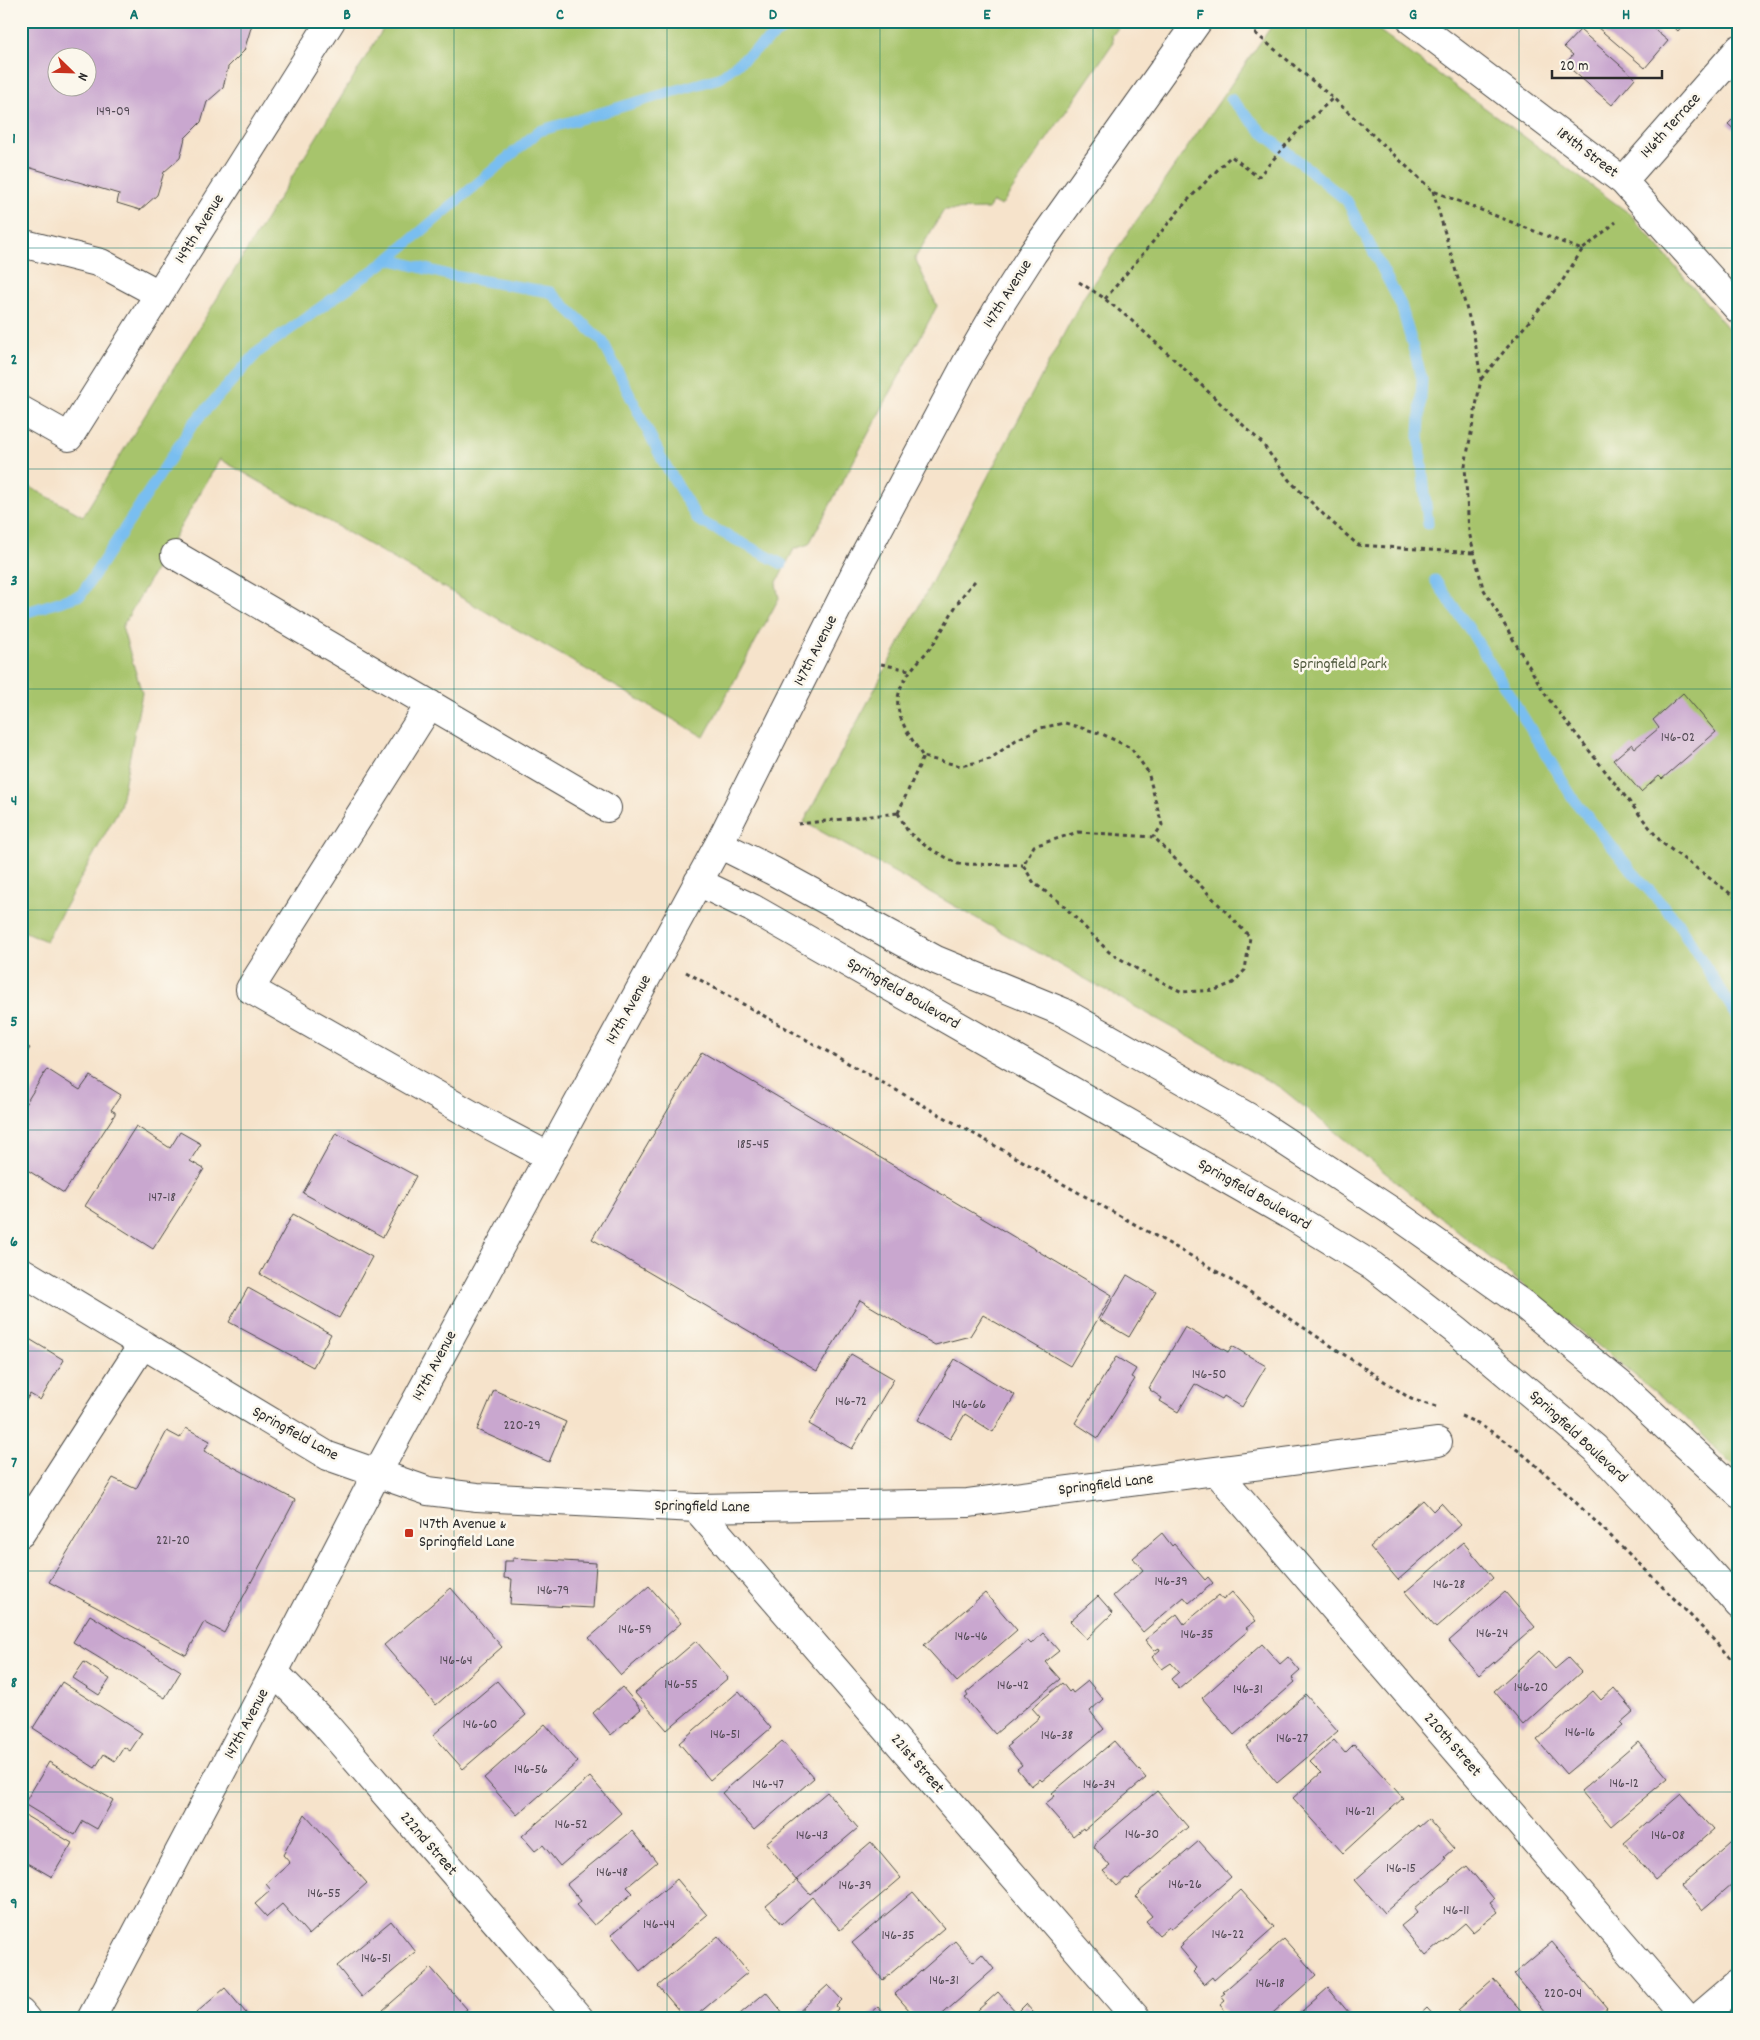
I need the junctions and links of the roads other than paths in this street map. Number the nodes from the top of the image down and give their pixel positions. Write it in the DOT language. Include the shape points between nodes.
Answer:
graph roads {
  1 [pos="331,21"];
  2 [pos="1198,21"];
  3 [pos="1412,21"];
  4 [pos="1739,49"];
  5 [pos="1623,181"];
  6 [pos="21,243"];
  7 [pos="159,294"];
  8 [pos="1739,310"];
  9 [pos="21,410"];
  10 [pos="175,555"];
  11 [pos="430,704"];
  12 [pos="607,808"];
  13 [pos="719,844"];
  14 [pos="698,882"];
  15 [pos="548,1156"];
  16 [pos="21,1271"];
  17 [pos="143,1344"];
  18 [pos="1438,1442"];
  19 [pos="1216,1471"];
  20 [pos="377,1473"];
  21 [pos="1739,1494"];
  22 [pos="696,1508"];
  23 [pos="21,1533"];
  24 [pos="1739,1605"];
  25 [pos="274,1672"];
  26 [pos="1739,1983"];
  27 [pos="21,2013"];
  28 [pos="26,2019"];
  29 [pos="91,2019"];
  30 [pos="580,2019"];
  31 [pos="1137,2019"];
  32 [pos="1688,2019"];
  33 [pos="1697,2019"];
  1 -- 7 [label="street, 149th Avenue"];
  2 -- 13 [label="street, 147th Avenue" via="1003,300 897,491"];
  3 -- 5 [label="street, 184th Street"];
  4 -- 5 [label="street, 146th Terrace"];
  5 -- 8 [label="street, 184th Street"];
  6 -- 7 [label="street" via="100,263"];
  7 -- 9 [label="street, 149th Avenue" via="68,437"];
  10 -- 11 [label="street"];
  11 -- 12 [label="street"];
  11 -- 15 [label="street" via="250,989"];
  13 -- 14 [label="street, 147th Avenue"];
  13 -- 21 [label="street" via="773,870 936,960 1063,1012 1248,1117 1393,1212 1524,1305 1621,1385"];
  14 -- 15 [label="street, 147th Avenue"];
  14 -- 24 [label="street, Springfield Boulevard" via="778,923 1373,1266 1463,1336 1595,1448"];
  15 -- 20 [label="street, 147th Avenue"];
  16 -- 17 [label="street, Springfield Lane"];
  17 -- 20 [label="street, Springfield Lane" via="328,1456"];
  17 -- 23 [label="street"];
  18 -- 19 [label="street, Springfield Lane"];
  19 -- 22 [label="street, Springfield Lane" via="968,1503"];
  19 -- 32 [label="street, 220th Street"];
  20 -- 22 [label="street, Springfield Lane" via="428,1491 477,1497"];
  20 -- 25 [label="street, 147th Avenue"];
  22 -- 31 [label="street, 221st Street"];
  25 -- 29 [label="street, 147th Avenue"];
  25 -- 30 [label="street, 222nd Street" via="321,1720"];
  26 -- 33 [label="street"];
  27 -- 28 [label="street"];
}
